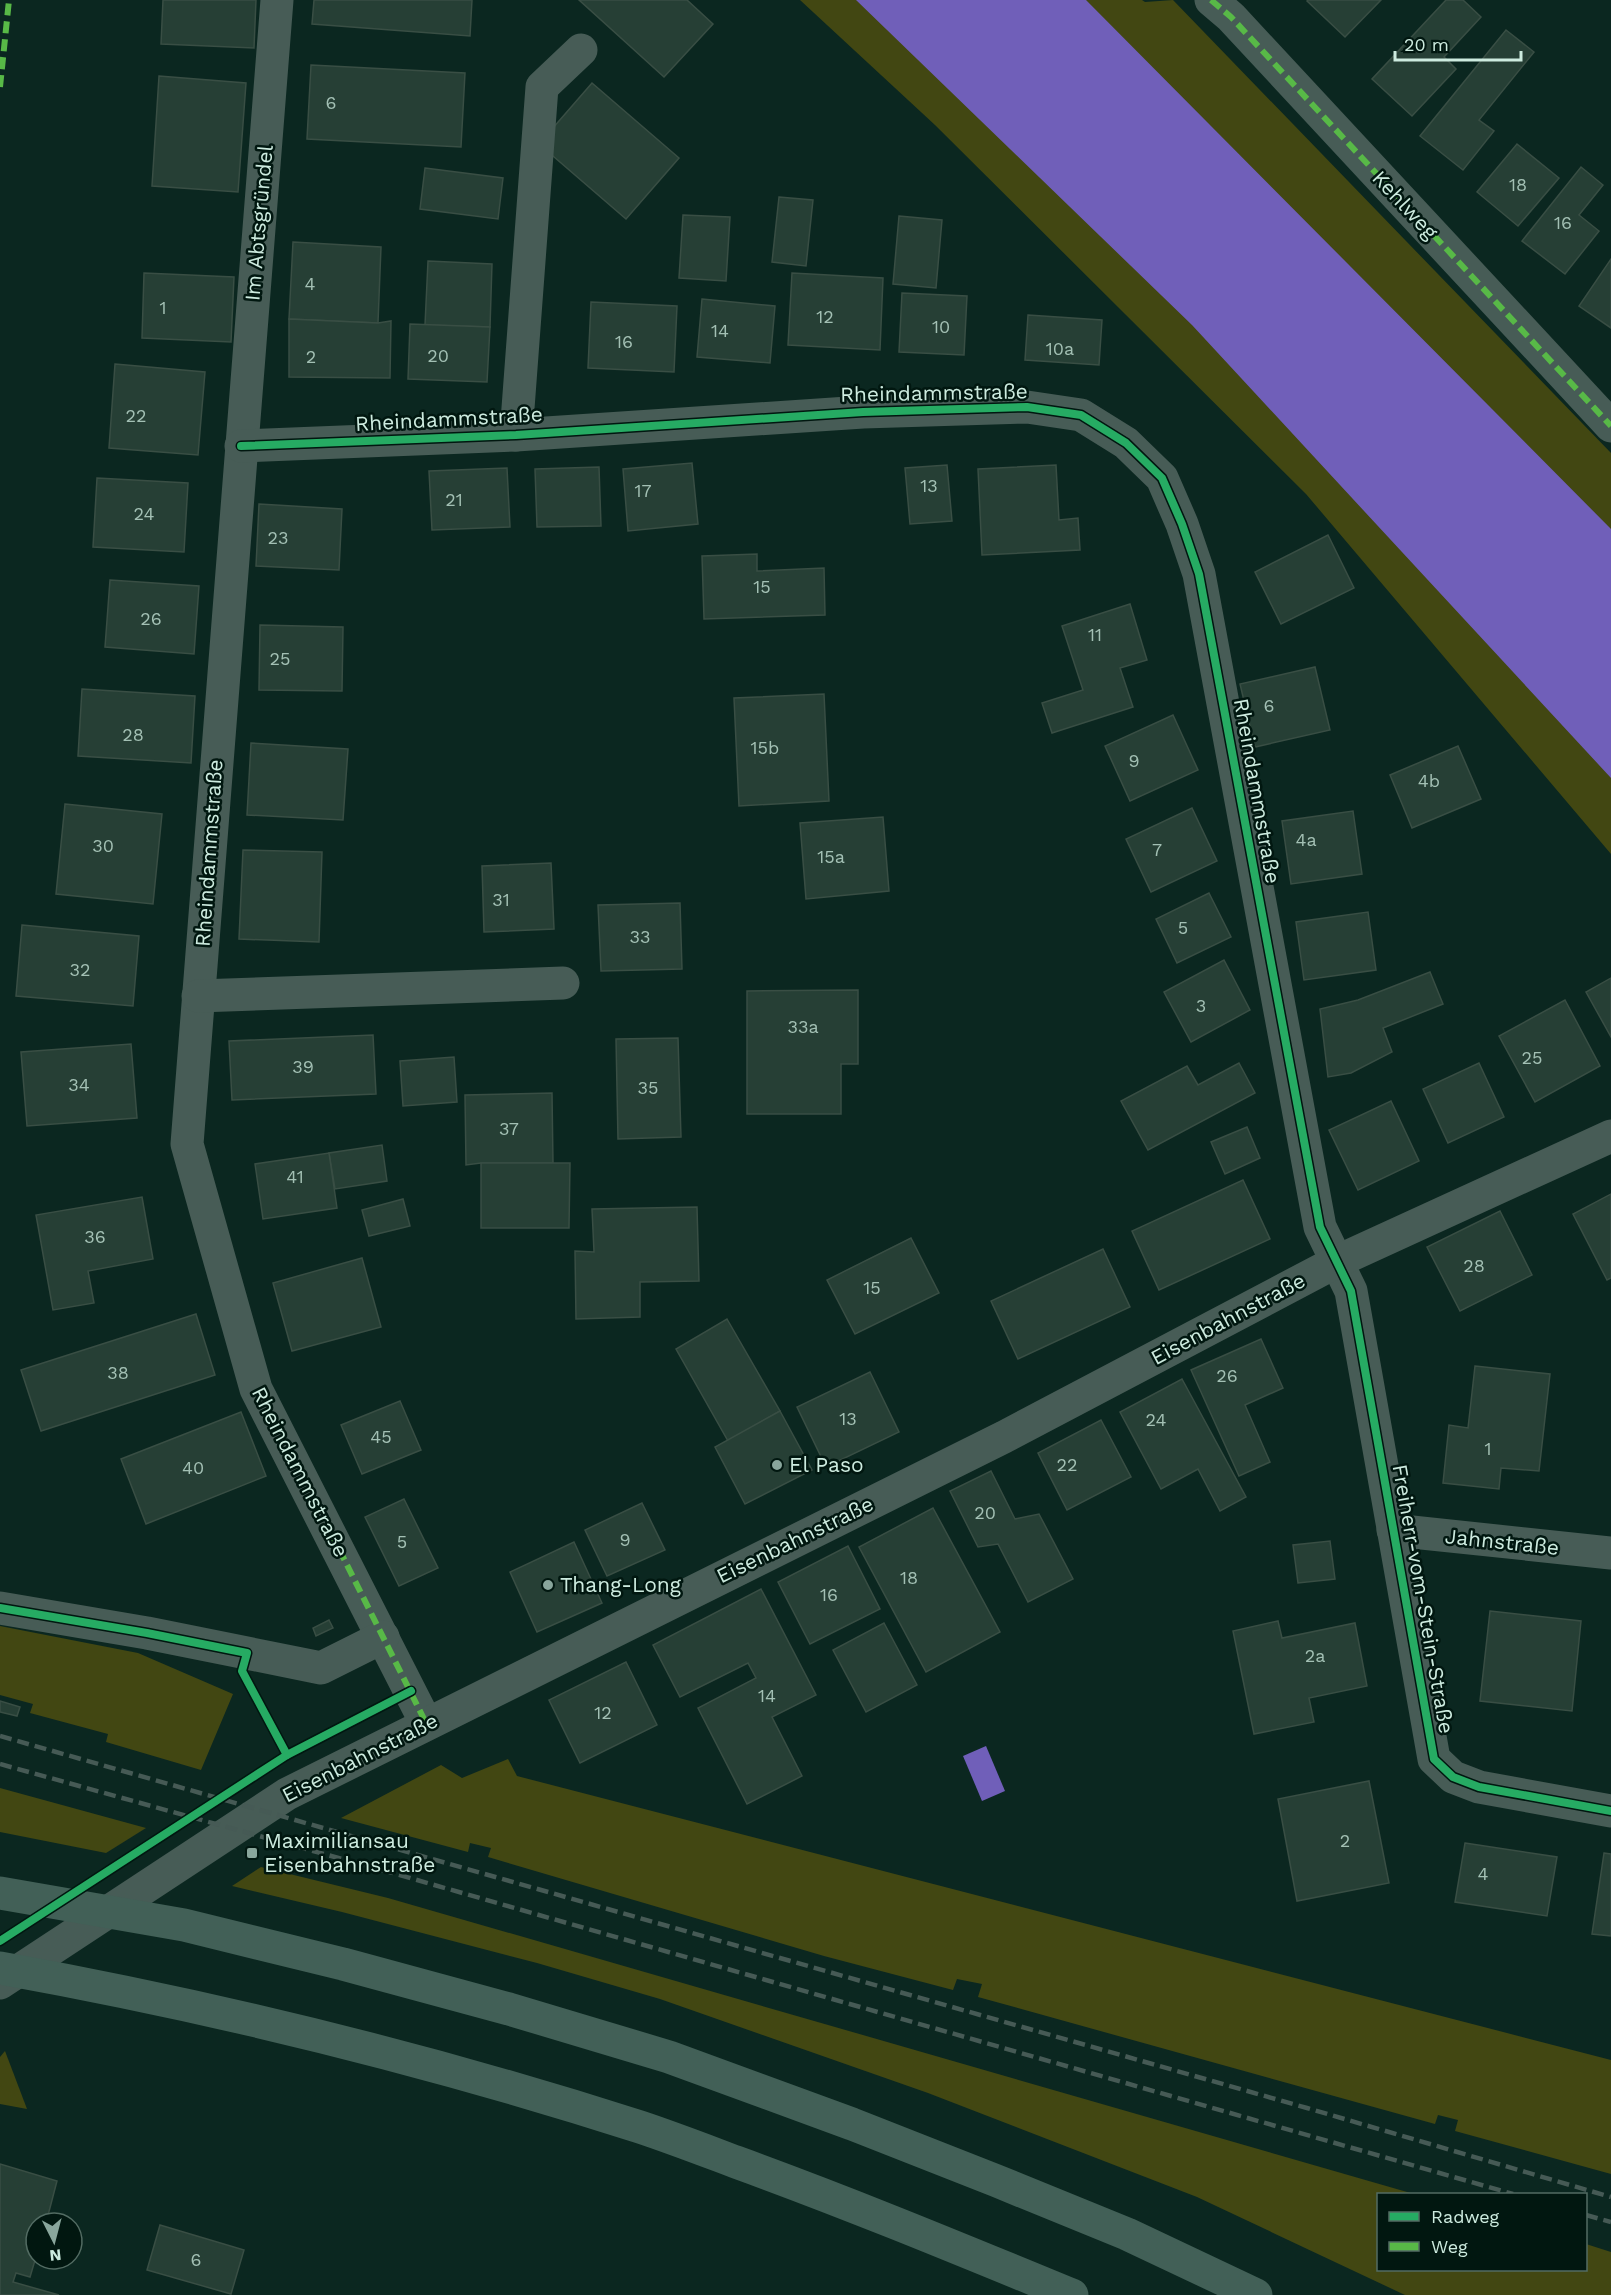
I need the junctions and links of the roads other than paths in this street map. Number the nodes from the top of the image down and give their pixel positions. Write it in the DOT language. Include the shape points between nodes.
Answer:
graph roads {
  1 [pos="277,0"];
  2 [pos="1210,0"];
  3 [pos="581,50"];
  4 [pos="1606,410"];
  5 [pos="516,435"];
  6 [pos="241,446"];
  7 [pos="563,983"];
  8 [pos="198,996"];
  9 [pos="1611,1136"];
  10 [pos="1338,1261"];
  11 [pos="1393,1530"];
  12 [pos="1611,1553"];
  13 [pos="0,1608"];
  14 [pos="384,1636"];
  15 [pos="426,1724"];
  16 [pos="1611,1811"];
  17 [pos="14,1895"];
  18 [pos="0,1968"];
  19 [pos="0,1983"];
  20 [pos="1072,2295"];
  21 [pos="1256,2295"];
  1 -- 6 [label="street, Im Abtsgründel"];
  2 -- 4 [label="street, Kehlweg" via="1231,17"];
  3 -- 5 [label="street" via="543,87"];
  5 -- 6 [label="street, Rheindammstraße"];
  5 -- 10 [label="street, Rheindammstraße" via="863,412 1027,407 1081,416 1125,443 1162,478 1199,574 1320,1227"];
  6 -- 8 [label="street, Rheindammstraße"];
  7 -- 8 [label="street"];
  8 -- 14 [label="street, Rheindammstraße" via="187,1144 256,1389"];
  9 -- 10 [label="street, Eisenbahnstraße"];
  10 -- 11 [label="street, Freiherr-vom-Stein-Straße" via="1351,1292"];
  10 -- 15 [label="street, Eisenbahnstraße" via="1004,1437"];
  11 -- 12 [label="street, Jahnstraße"];
  11 -- 16 [label="street, Freiherr-vom-Stein-Straße" via="1434,1759 1454,1777 1479,1787"];
  13 -- 14 [label="street" via="321,1668"];
  14 -- 15 [label="street, Rheindammstraße"];
  15 -- 19 [label="street, Eisenbahnstraße" via="287,1794"];
  17 -- 21 [label="highway" via="184,1926 365,1970 669,2057 998,2181 1126,2234"];
  18 -- 20 [label="highway" via="278,2025 642,2128 843,2201"];
}
